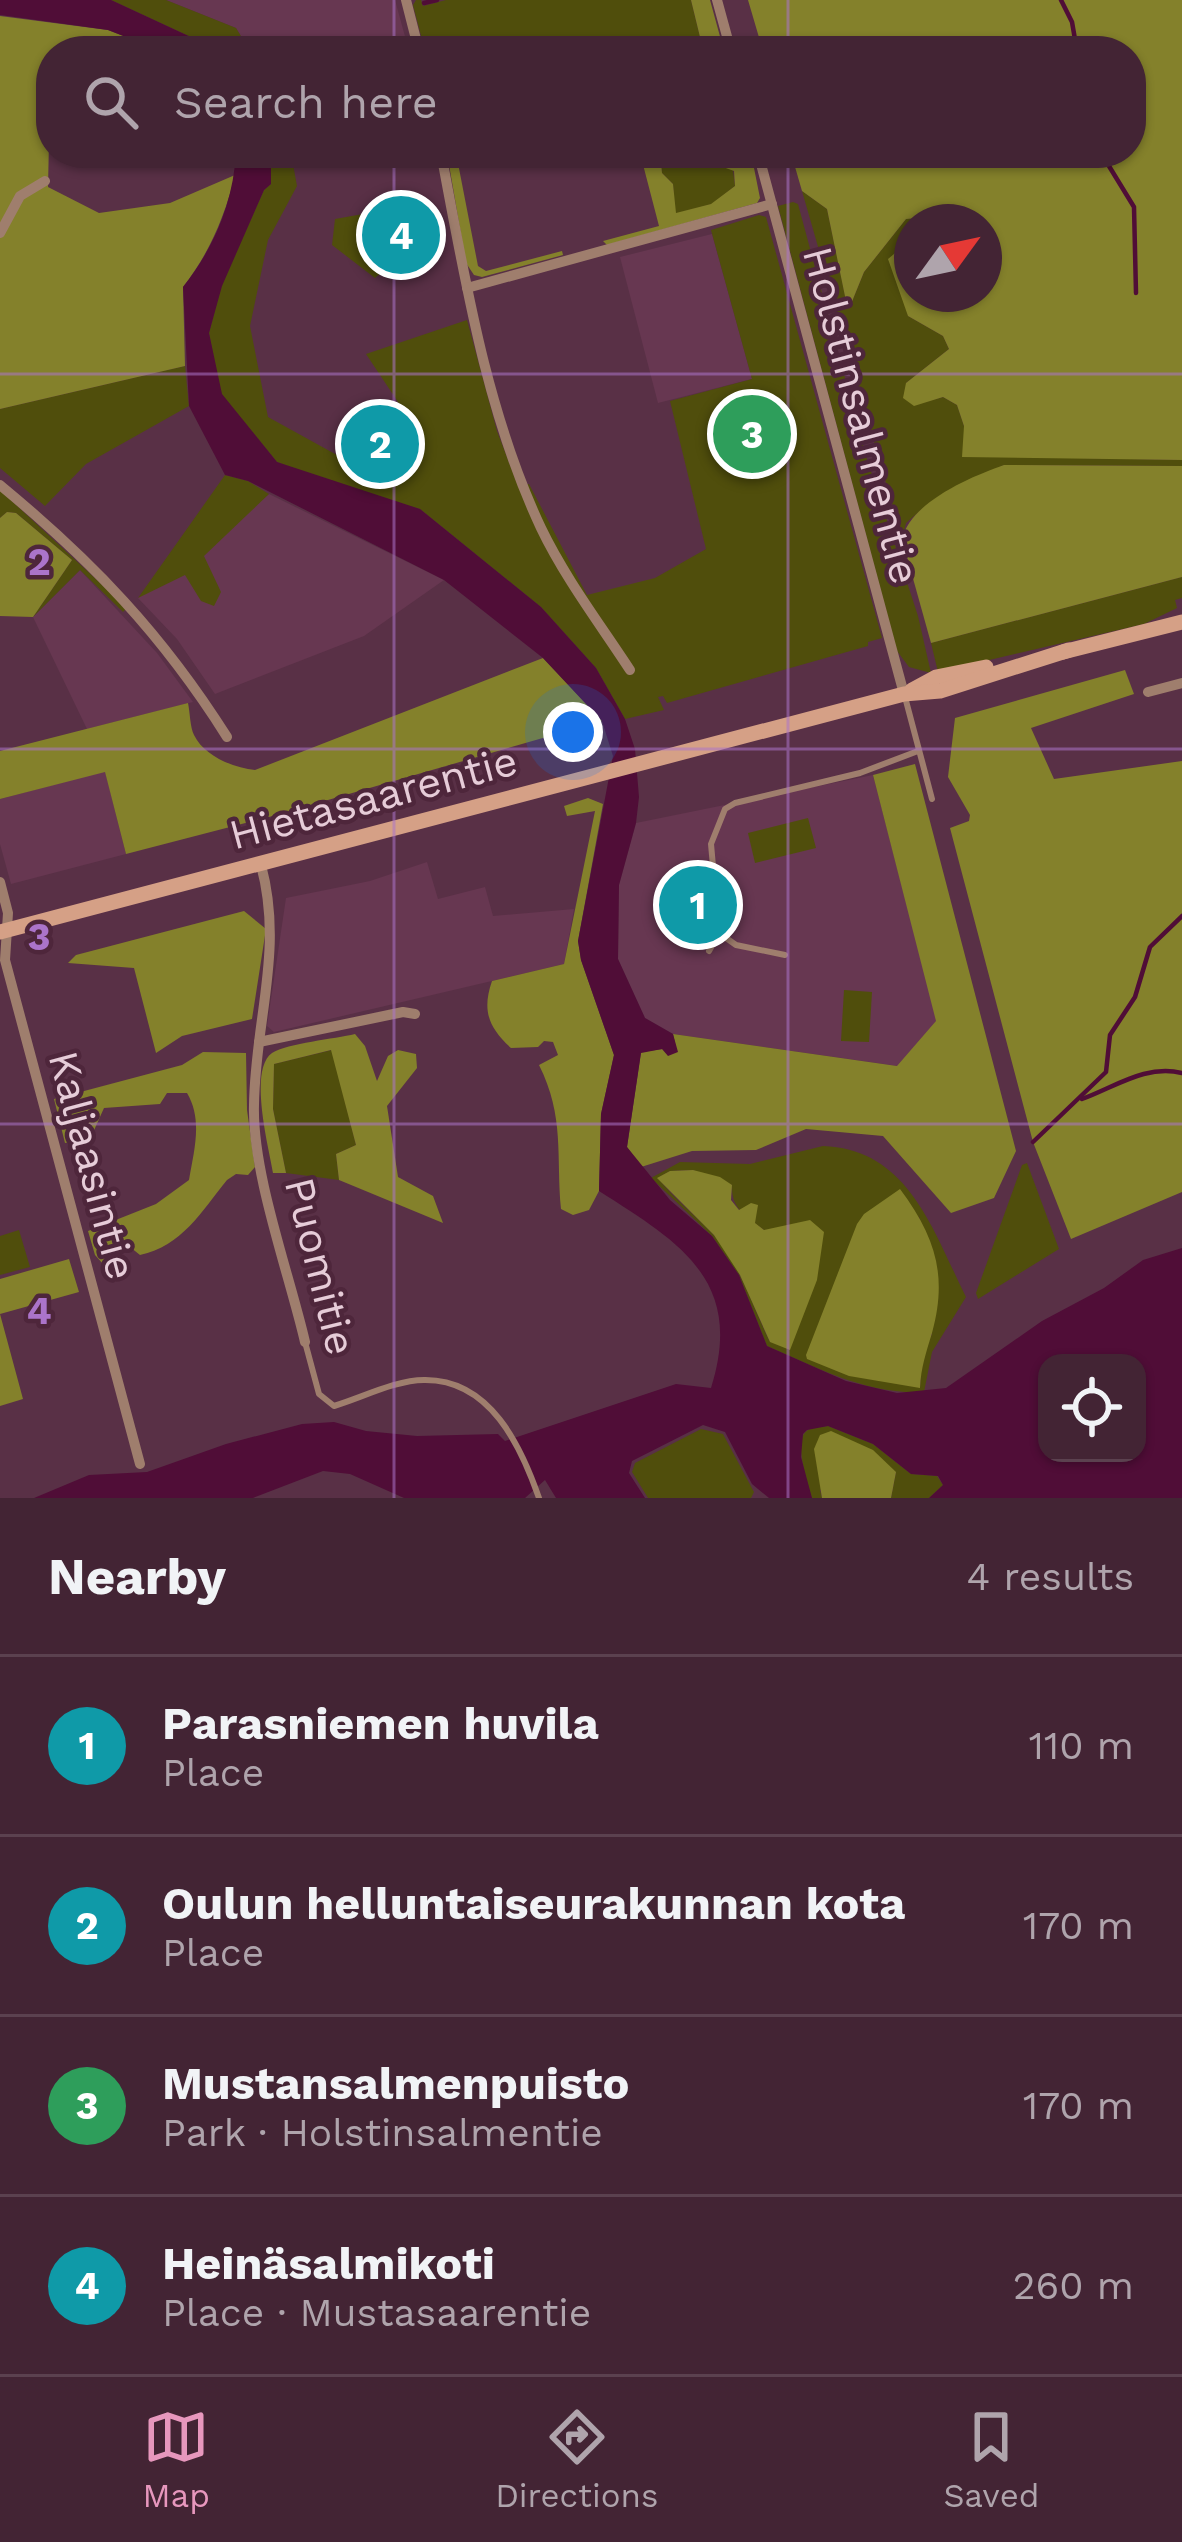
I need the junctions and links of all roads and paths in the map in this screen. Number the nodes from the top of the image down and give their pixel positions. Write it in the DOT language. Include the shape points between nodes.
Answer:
graph roads {
  1 [pos="406,0"];
  2 [pos="718,0"];
  3 [pos="415,36"];
  4 [pos="727,36"];
  5 [pos="444,168"];
  6 [pos="762,168"];
  7 [pos="45,181"];
  8 [pos="772,203"];
  9 [pos="0,232"];
  10 [pos="467,288"];
  11 [pos="0,485"];
  12 [pos="1182,622"];
  13 [pos="630,670"];
  14 [pos="1182,683"];
  15 [pos="1148,692"];
  16 [pos="904,694"];
  17 [pos="227,737"];
  18 [pos="918,751"];
  19 [pos="932,799"];
  20 [pos="261,865"];
  21 [pos="0,882"];
  22 [pos="3,931"];
  23 [pos="719,933"];
  24 [pos="709,951"];
  25 [pos="785,955"];
  26 [pos="415,1014"];
  27 [pos="259,1042"];
  28 [pos="305,1342"];
  29 [pos="140,1463"];
  30 [pos="538,1494"];
  1 -- 3 [label="street"];
  2 -- 4 [label="street"];
  5 -- 10 [label="street"];
  6 -- 8 [label="street, Holstinsalmentie"];
  7 -- 9 [label="street" via="20,196"];
  8 -- 10 [label="street"];
  8 -- 16 [label="street, Holstinsalmentie"];
  10 -- 13 [label="street" via="500,420 541,528"];
  11 -- 17 [label="street" via="132,607"];
  12 -- 16 [label="street, Hietasaarentie" via="940,691"];
  14 -- 15 [label="street"];
  16 -- 18 [label="lane"];
  16 -- 20 [label="street, Hietasaarentie"];
  18 -- 19 [label="lane"];
  18 -- 23 [label="lane" via="725,809 709,855"];
  20 -- 22 [label="street, Hietasaarentie"];
  20 -- 27 [label="street, Puomitie" via="273,934"];
  21 -- 22 [label="street, Kaljaasintie" via="8,914"];
  22 -- 29 [label="street, Kaljaasintie"];
  23 -- 24 [label="lane"];
  23 -- 25 [label="lane" via="736,945"];
  26 -- 27 [label="street"];
  27 -- 28 [label="street, Puomitie" via="253,1110"];
  28 -- 30 [label="lane, Puomitie" via="319,1394 334,1406 422,1380 451,1384 484,1403 515,1436"];
}
